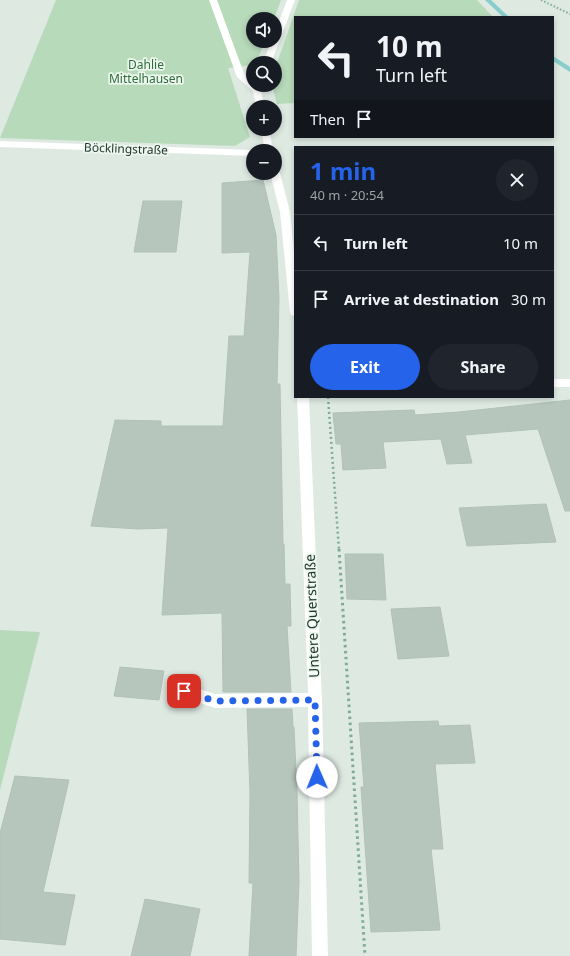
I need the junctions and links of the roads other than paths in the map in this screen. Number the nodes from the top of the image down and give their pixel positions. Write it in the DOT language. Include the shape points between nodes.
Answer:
graph roads {
  1 [pos="213,0"];
  2 [pos="291,0"];
  3 [pos="270,56"];
  4 [pos="246,81"];
  5 [pos="0,144"];
  6 [pos="246,153"];
  7 [pos="277,180"];
  8 [pos="294,302"];
  9 [pos="554,383"];
  10 [pos="570,383"];
  11 [pos="303,398"];
  12 [pos="184,691"];
  13 [pos="315,700"];
  14 [pos="320,956"];
  1 -- 4 [label="street" via="241,78"];
  2 -- 3 [label="street"];
  5 -- 6 [label="street, Böcklingstraße"];
  7 -- 8 [label="street" via="285,212"];
  9 -- 10 [label="street"];
  11 -- 13 [label="street, Untere Querstraße"];
  12 -- 13 [label="street" via="215,701"];
  13 -- 14 [label="street, Untere Querstraße"];
}
